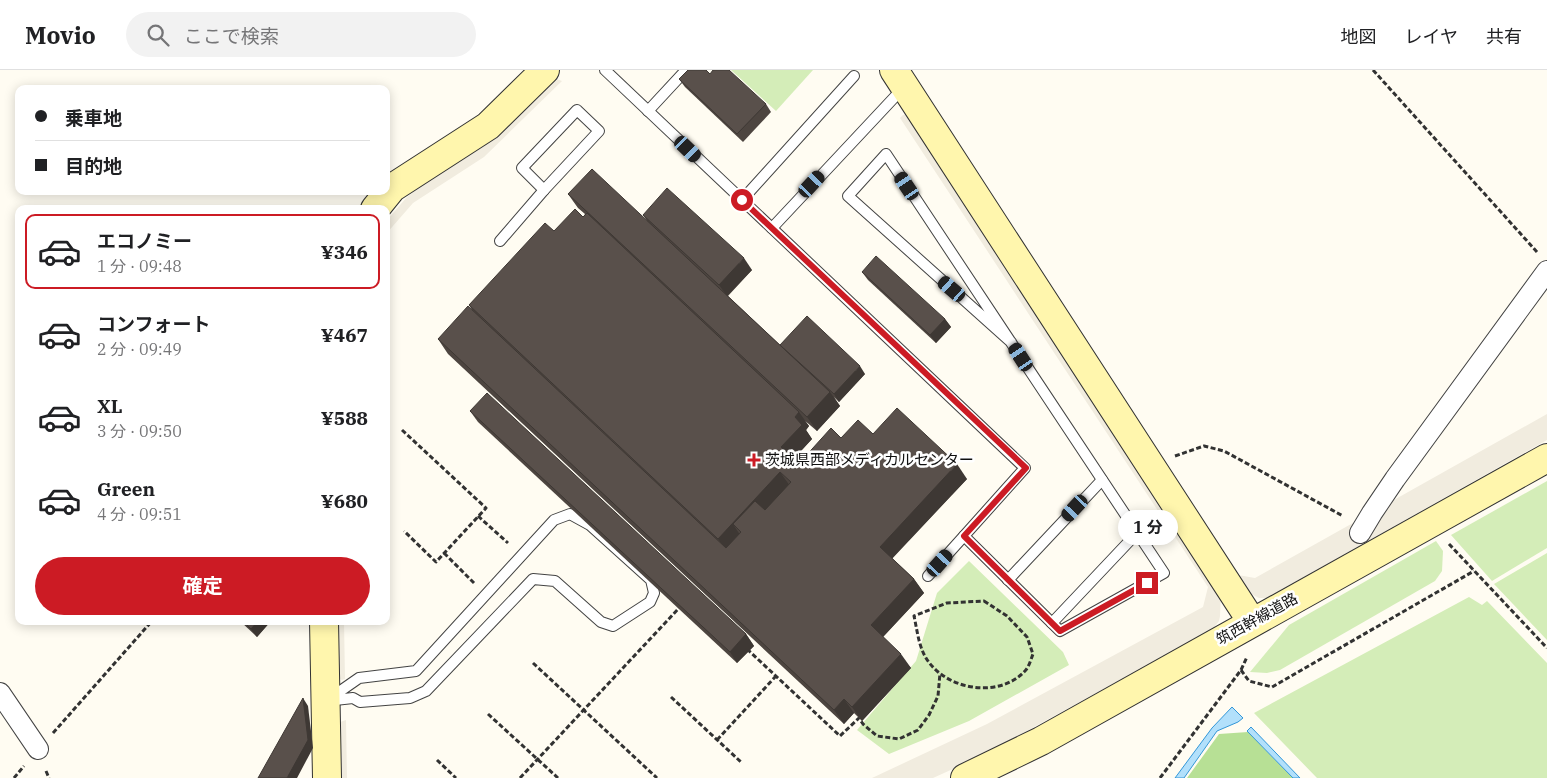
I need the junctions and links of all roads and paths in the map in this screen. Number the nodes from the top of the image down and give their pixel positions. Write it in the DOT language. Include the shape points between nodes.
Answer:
graph roads {
  1 [pos="545,70"];
  2 [pos="605,70"];
  3 [pos="622,70"];
  4 [pos="686,70"];
  5 [pos="1373,70"];
  6 [pos="854,76"];
  7 [pos="900,78"];
  8 [pos="614,79"];
  9 [pos="648,111"];
  10 [pos="390,190"];
  11 [pos="544,190"];
  12 [pos="386,195"];
  13 [pos="742,200"];
  14 [pos="378,205"];
  15 [pos="772,228"];
  16 [pos="500,241"];
  17 [pos="1544,263"];
  18 [pos="1011,342"];
  19 [pos="402,430"];
  20 [pos="1172,458"];
  21 [pos="1547,458"];
  22 [pos="1102,480"];
  23 [pos="1430,524"];
  24 [pos="1362,530"];
  25 [pos="404,532"];
  26 [pos="1138,533"];
  27 [pos="964,536"];
  28 [pos="444,553"];
  29 [pos="1474,571"];
  30 [pos="928,576"];
  31 [pos="1008,580"];
  32 [pos="477,586"];
  33 [pos="684,603"];
  34 [pos="1252,622"];
  35 [pos="1052,623"];
  36 [pos="148,625"];
  37 [pos="324,625"];
  38 [pos="740,643"];
  39 [pos="1547,648"];
  40 [pos="1250,651"];
  41 [pos="533,663"];
  42 [pos="1241,670"];
  43 [pos="940,673"];
  44 [pos="776,676"];
  45 [pos="0,694"];
  46 [pos="671,697"];
  47 [pos="326,701"];
  48 [pos="584,710"];
  49 [pos="488,714"];
  50 [pos="716,740"];
  51 [pos="38,749"];
  52 [pos="537,759"];
  53 [pos="437,760"];
  54 [pos="742,763"];
  55 [pos="327,778"];
  56 [pos="456,778"];
  57 [pos="520,778"];
  58 [pos="558,778"];
  59 [pos="657,778"];
  60 [pos="965,778"];
  61 [pos="1160,778"];
  1 -- 10 [label="street" via="488,126"];
  2 -- 8 [label="lane"];
  3 -- 8 [label="lane"];
  4 -- 9 [label="lane"];
  5 -- 17 [label="path"];
  6 -- 13 [label="lane"];
  7 -- 15 [label="lane"];
  7 -- 34 [label="street"];
  8 -- 9 [label="lane"];
  9 -- 13 [label="lane"];
  11 -- 11 [label="lane" via="599,131 577,110 522,168"];
  11 -- 16 [label="lane"];
  12 -- 14 [label="street"];
  13 -- 15 [label="lane"];
  15 -- 27 [label="lane" via="1026,468"];
  17 -- 24 [label="street"];
  18 -- 18 [label="lane" via="989,309 886,154 848,196"];
  18 -- 22 [label="lane"];
  19 -- 28 [label="path" via="486,508"];
  20 -- 24 [label="path" via="1204,446 1224,451"];
  21 -- 23 [label="street, 筑西幹線道路"];
  22 -- 26 [label="lane"];
  22 -- 31 [label="lane"];
  23 -- 29 [label="path"];
  23 -- 34 [label="street, 筑西幹線道路"];
  25 -- 28 [label="path" via="436,562"];
  26 -- 35 [label="lane"];
  26 -- 35 [label="lane" via="1164,573 1060,631"];
  27 -- 30 [label="lane"];
  27 -- 31 [label="lane"];
  28 -- 32 [label="path"];
  29 -- 39 [label="path"];
  29 -- 42 [label="path" via="1272,687 1249,681"];
  31 -- 35 [label="lane"];
  33 -- 48 [label="path"];
  34 -- 60 [label="street, 筑西幹線道路"];
  36 -- 51 [label="path"];
  37 -- 47 [label="street"];
  38 -- 44 [label="path"];
  40 -- 42 [label="path"];
  41 -- 48 [label="path"];
  42 -- 61 [label="path"];
  43 -- 43 [label="path" via="922,651 914,616 947,603 984,602 1007,616 1027,637 1033,654 1026,670 1008,683 988,688 965,686"];
  43 -- 44 [label="path" via="938,696 929,715 918,730 899,739 877,736 859,718 840,736"];
  44 -- 50 [label="path"];
  45 -- 51 [label="street"];
  46 -- 50 [label="path"];
  47 -- 47 [label="lane" via="359,678 416,671 554,520 570,514 590,525 651,580 654,593 650,602 613,626 601,622 555,581 533,579 426,691 410,698"];
  47 -- 55 [label="street"];
  48 -- 52 [label="path"];
  48 -- 59 [label="path"];
  49 -- 52 [label="path"];
  50 -- 54 [label="path"];
  52 -- 57 [label="path"];
  52 -- 58 [label="path"];
  53 -- 56 [label="path"];
}
